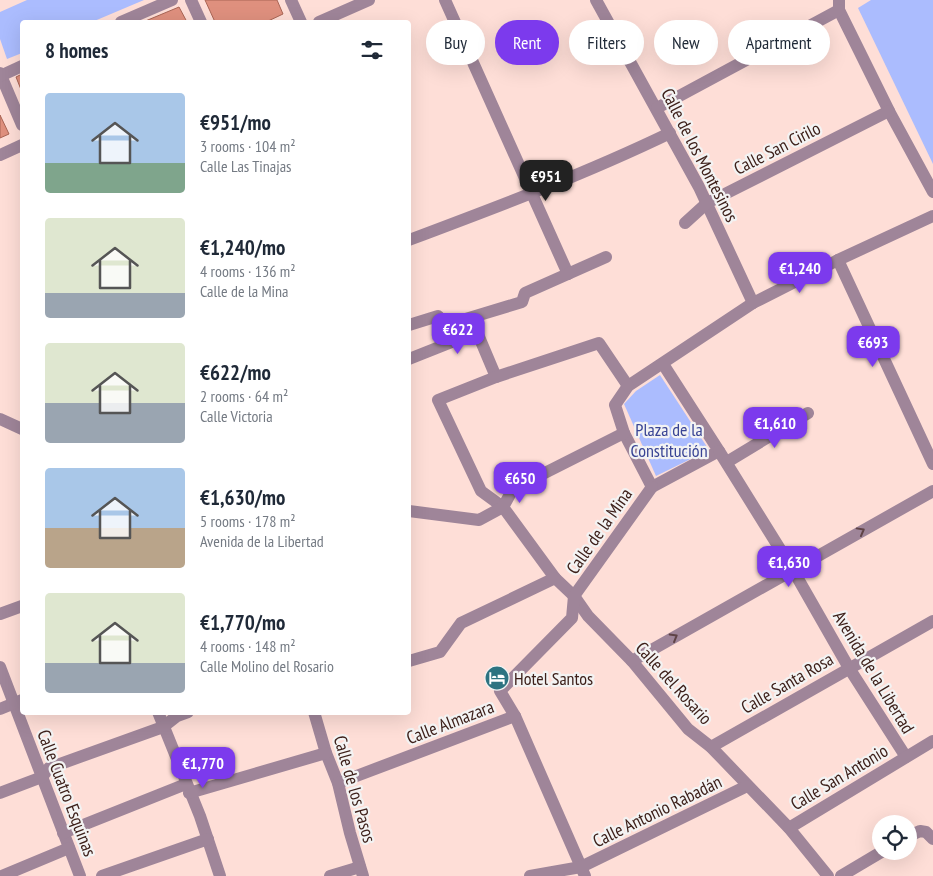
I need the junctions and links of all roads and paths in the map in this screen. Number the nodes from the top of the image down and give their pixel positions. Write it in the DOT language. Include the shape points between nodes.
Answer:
graph roads {
  1 [pos="172,0"];
  2 [pos="191,0"];
  3 [pos="291,0"];
  4 [pos="369,0"];
  5 [pos="445,0"];
  6 [pos="596,0"];
  7 [pos="839,5"];
  8 [pos="126,20"];
  9 [pos="200,20"];
  10 [pos="300,20"];
  11 [pos="324,20"];
  12 [pos="20,67"];
  13 [pos="0,75"];
  14 [pos="657,108"];
  15 [pos="889,111"];
  16 [pos="20,120"];
  17 [pos="670,133"];
  18 [pos="20,146"];
  19 [pos="0,155"];
  20 [pos="933,192"];
  21 [pos="532,193"];
  22 [pos="707,203"];
  23 [pos="933,216"];
  24 [pos="685,222"];
  25 [pos="411,239"];
  26 [pos="606,257"];
  27 [pos="838,260"];
  28 [pos="568,274"];
  29 [pos="753,303"];
  30 [pos="468,317"];
  31 [pos="411,324"];
  32 [pos="477,332"];
  33 [pos="411,358"];
  34 [pos="663,364"];
  35 [pos="496,377"];
  36 [pos="628,386"];
  37 [pos="808,413"];
  38 [pos="0,419"];
  39 [pos="20,428"];
  40 [pos="624,433"];
  41 [pos="719,451"];
  42 [pos="727,462"];
  43 [pos="933,464"];
  44 [pos="652,487"];
  45 [pos="933,491"];
  46 [pos="503,507"];
  47 [pos="411,511"];
  48 [pos="793,570"];
  49 [pos="555,578"];
  50 [pos="574,596"];
  51 [pos="20,607"];
  52 [pos="0,614"];
  53 [pos="933,620"];
  54 [pos="411,660"];
  55 [pos="632,661"];
  56 [pos="0,667"];
  57 [pos="849,668"];
  58 [pos="18,702"];
  59 [pos="0,708"];
  60 [pos="22,715"];
  61 [pos="159,715"];
  62 [pos="180,715"];
  63 [pos="315,715"];
  64 [pos="515,716"];
  65 [pos="163,727"];
  66 [pos="933,741"];
  67 [pos="711,747"];
  68 [pos="326,753"];
  69 [pos="906,757"];
  70 [pos="42,777"];
  71 [pos="338,783"];
  72 [pos="747,786"];
  73 [pos="188,788"];
  74 [pos="0,793"];
  75 [pos="789,828"];
  76 [pos="63,832"];
  77 [pos="917,832"];
  78 [pos="933,838"];
  79 [pos="208,839"];
  80 [pos="69,848"];
  81 [pos="872,858"];
  82 [pos="362,871"];
  83 [pos="583,871"];
  84 [pos="2,876"];
  85 [pos="80,876"];
  86 [pos="102,876"];
  87 [pos="220,876"];
  88 [pos="330,876"];
  89 [pos="530,876"];
  90 [pos="828,876"];
  91 [pos="841,876"];
  1 -- 8 [label="street"];
  2 -- 9 [label="street"];
  3 -- 10 [label="street"];
  4 -- 11 [label="street"];
  5 -- 21 [label="street"];
  6 -- 14 [label="street, Calle de los Montesinos"];
  7 -- 14 [label="street"];
  7 -- 15 [label="street"];
  12 -- 13 [label="street"];
  13 -- 16 [label="street"];
  14 -- 17 [label="street, Calle de los Montesinos"];
  15 -- 20 [label="street"];
  15 -- 22 [label="street, Calle San Cirilo"];
  17 -- 21 [label="street" via="619,158"];
  17 -- 22 [label="street, Calle de los Montesinos"];
  18 -- 19 [label="street"];
  21 -- 25 [label="street"];
  21 -- 28 [label="street"];
  22 -- 24 [label="street, Calle San Cirilo"];
  22 -- 29 [label="street, Calle de los Montesinos"];
  23 -- 27 [label="street"];
  26 -- 28 [label="street"];
  27 -- 29 [label="street"];
  27 -- 43 [label="street"];
  28 -- 30 [label="street" via="525,292 522,302"];
  29 -- 34 [label="street"];
  30 -- 31 [label="street" via="446,325 438,316"];
  30 -- 32 [label="street"];
  32 -- 33 [label="street"];
  32 -- 35 [label="street"];
  34 -- 36 [label="street"];
  34 -- 41 [label="street"];
  35 -- 36 [label="street" via="599,343"];
  35 -- 46 [label="street, Calle del Rosario" via="438,400 481,491"];
  36 -- 40 [label="street" via="615,406"];
  37 -- 42 [label="street"];
  38 -- 39 [label="street"];
  40 -- 44 [label="street"];
  40 -- 46 [label="street" via="513,489"];
  41 -- 42 [label="street, Avenida de la Libertad"];
  41 -- 44 [label="street"];
  42 -- 48 [label="street, Avenida de la Libertad"];
  44 -- 50 [label="street, Calle de la Mina"];
  48 -- 45 [label="street, one-way"];
  46 -- 47 [label="street" via="479,520"];
  46 -- 49 [label="street, Calle del Rosario"];
  55 -- 48 [label="street, one-way"];
  48 -- 57 [label="street, Avenida de la Libertad"];
  49 -- 50 [label="street, Calle del Rosario"];
  49 -- 54 [label="street" via="461,623 440,652"];
  50 -- 55 [label="street, Calle del Rosario" via="588,616"];
  50 -- 64 [label="street, Calle Almazara" via="572,618 500,692"];
  51 -- 52 [label="street"];
  53 -- 57 [label="street, Calle Santa Rosa"];
  55 -- 67 [label="street, Calle del Rosario" via="688,730"];
  56 -- 58 [label="street, Calle Cuatro Esquinas"];
  57 -- 67 [label="street, Calle Santa Rosa"];
  57 -- 69 [label="street, Avenida de la Libertad"];
  58 -- 59 [label="street"];
  60 -- 70 [label="street, Calle Cuatro Esquinas"];
  61 -- 65 [label="street"];
  62 -- 65 [label="street"];
  63 -- 68 [label="street, Calle de los Pasos"];
  64 -- 71 [label="street, Calle Almazara"];
  64 -- 83 [label="street"];
  65 -- 70 [label="street" via="49,768"];
  65 -- 73 [label="street"];
  66 -- 69 [label="street, Calle San Antonio"];
  67 -- 72 [label="street, Calle del Rosario"];
  68 -- 71 [label="street, Calle de los Pasos"];
  68 -- 73 [label="street"];
  69 -- 75 [label="street, Calle San Antonio"];
  70 -- 74 [label="street"];
  70 -- 76 [label="street, Calle Cuatro Esquinas"];
  71 -- 82 [label="street, Calle de los Pasos"];
  72 -- 75 [label="street, Calle del Rosario"];
  72 -- 83 [label="street, Calle Antonio Rabadán"];
  73 -- 76 [label="street"];
  73 -- 79 [label="street"];
  75 -- 90 [label="street, Calle del Rosario"];
  76 -- 80 [label="street, Calle Cuatro Esquinas"];
  77 -- 78 [label="street" via="926,832"];
  79 -- 86 [label="street"];
  79 -- 87 [label="street"];
  80 -- 84 [label="street"];
  80 -- 85 [label="street, Calle Cuatro Esquinas"];
  81 -- 91 [label="street"];
  82 -- 88 [label="street"];
  83 -- 89 [label="street, Calle Antonio Rabadán"];
}
